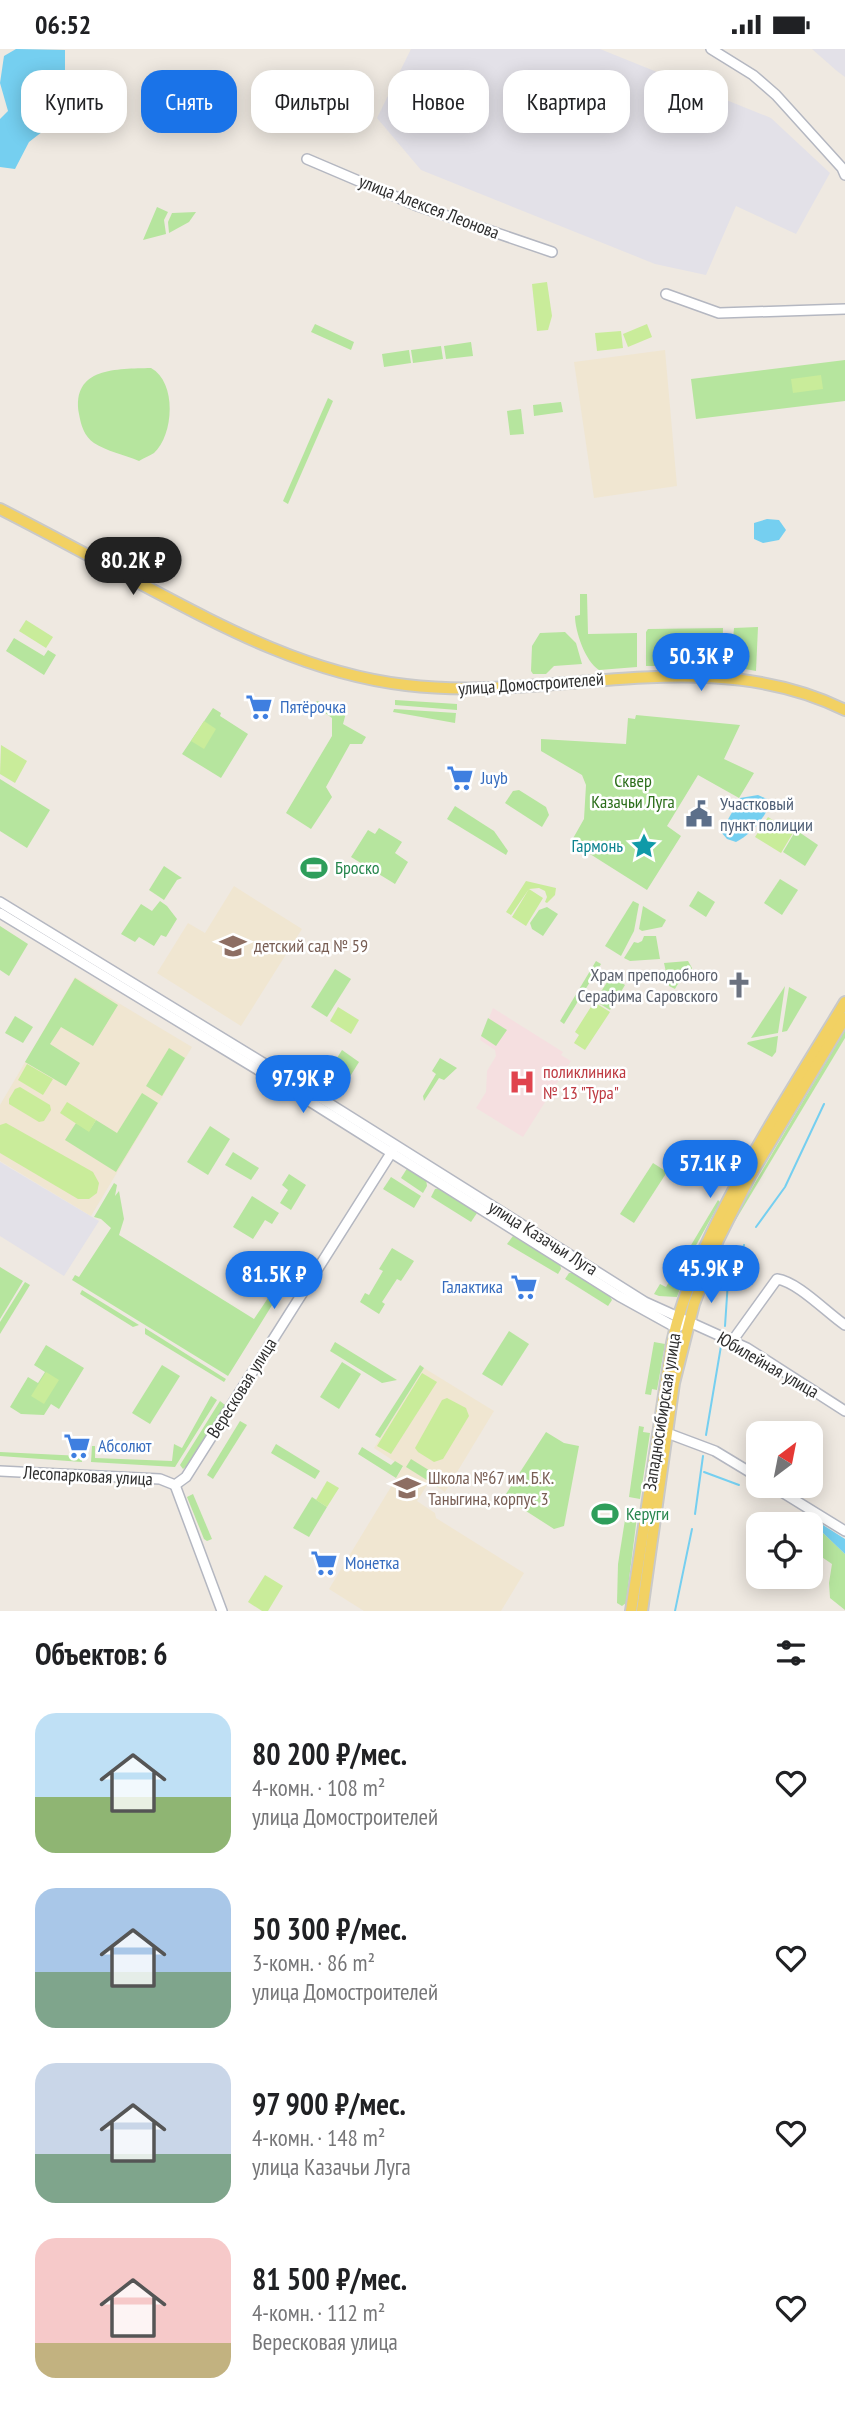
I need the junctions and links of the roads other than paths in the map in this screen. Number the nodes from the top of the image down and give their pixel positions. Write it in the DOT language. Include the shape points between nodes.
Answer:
graph roads {
  1 [pos="711,49"];
  2 [pos="307,159"];
  3 [pos="844,169"];
  4 [pos="552,252"];
  5 [pos="666,294"];
  6 [pos="845,309"];
  7 [pos="0,509"];
  8 [pos="845,711"];
  9 [pos="0,902"];
  10 [pos="0,913"];
  11 [pos="845,1002"];
  12 [pos="845,1019"];
  13 [pos="393,1149"];
  14 [pos="681,1322"];
  15 [pos="845,1325"];
  16 [pos="733,1340"];
  17 [pos="845,1411"];
  18 [pos="667,1433"];
  19 [pos="746,1470"];
  20 [pos="0,1471"];
  21 [pos="175,1485"];
  22 [pos="791,1498"];
  23 [pos="845,1531"];
  24 [pos="222,1611"];
  25 [pos="631,1611"];
  26 [pos="642,1611"];
  1 -- 3 [label="street" via="776,95"];
  2 -- 4 [label="street, улица Алексея Леонова" via="415,205"];
  5 -- 6 [label="street" via="719,313"];
  7 -- 8 [label="main road, улица Домостроителей" via="260,643 367,680 458,690 668,676 727,678 806,695"];
  9 -- 13 [label="street, улица Казачьи Луга"];
  10 -- 13 [label="street, улица Казачьи Луга"];
  11 -- 14 [label="main road, Западносибирская улица" via="740,1177 705,1247"];
  12 -- 14 [label="main road, Западносибирская улица" via="750,1176"];
  13 -- 14 [label="street, улица Казачьи Луга"];
  13 -- 21 [label="street, Вересковая улица" via="186,1477"];
  14 -- 16 [label="street, Юбилейная улица"];
  14 -- 18 [label="main road, Западносибирская улица"];
  14 -- 25 [label="main road, Западносибирская улица"];
  15 -- 16 [label="street" via="778,1279"];
  16 -- 17 [label="street, Юбилейная улица"];
  18 -- 19 [label="street" via="715,1451"];
  18 -- 26 [label="main road, Западносибирская улица"];
  20 -- 21 [label="street, Лесопарковая улица" via="160,1479"];
  21 -- 24 [label="street"];
  22 -- 23 [label="street"];
}
